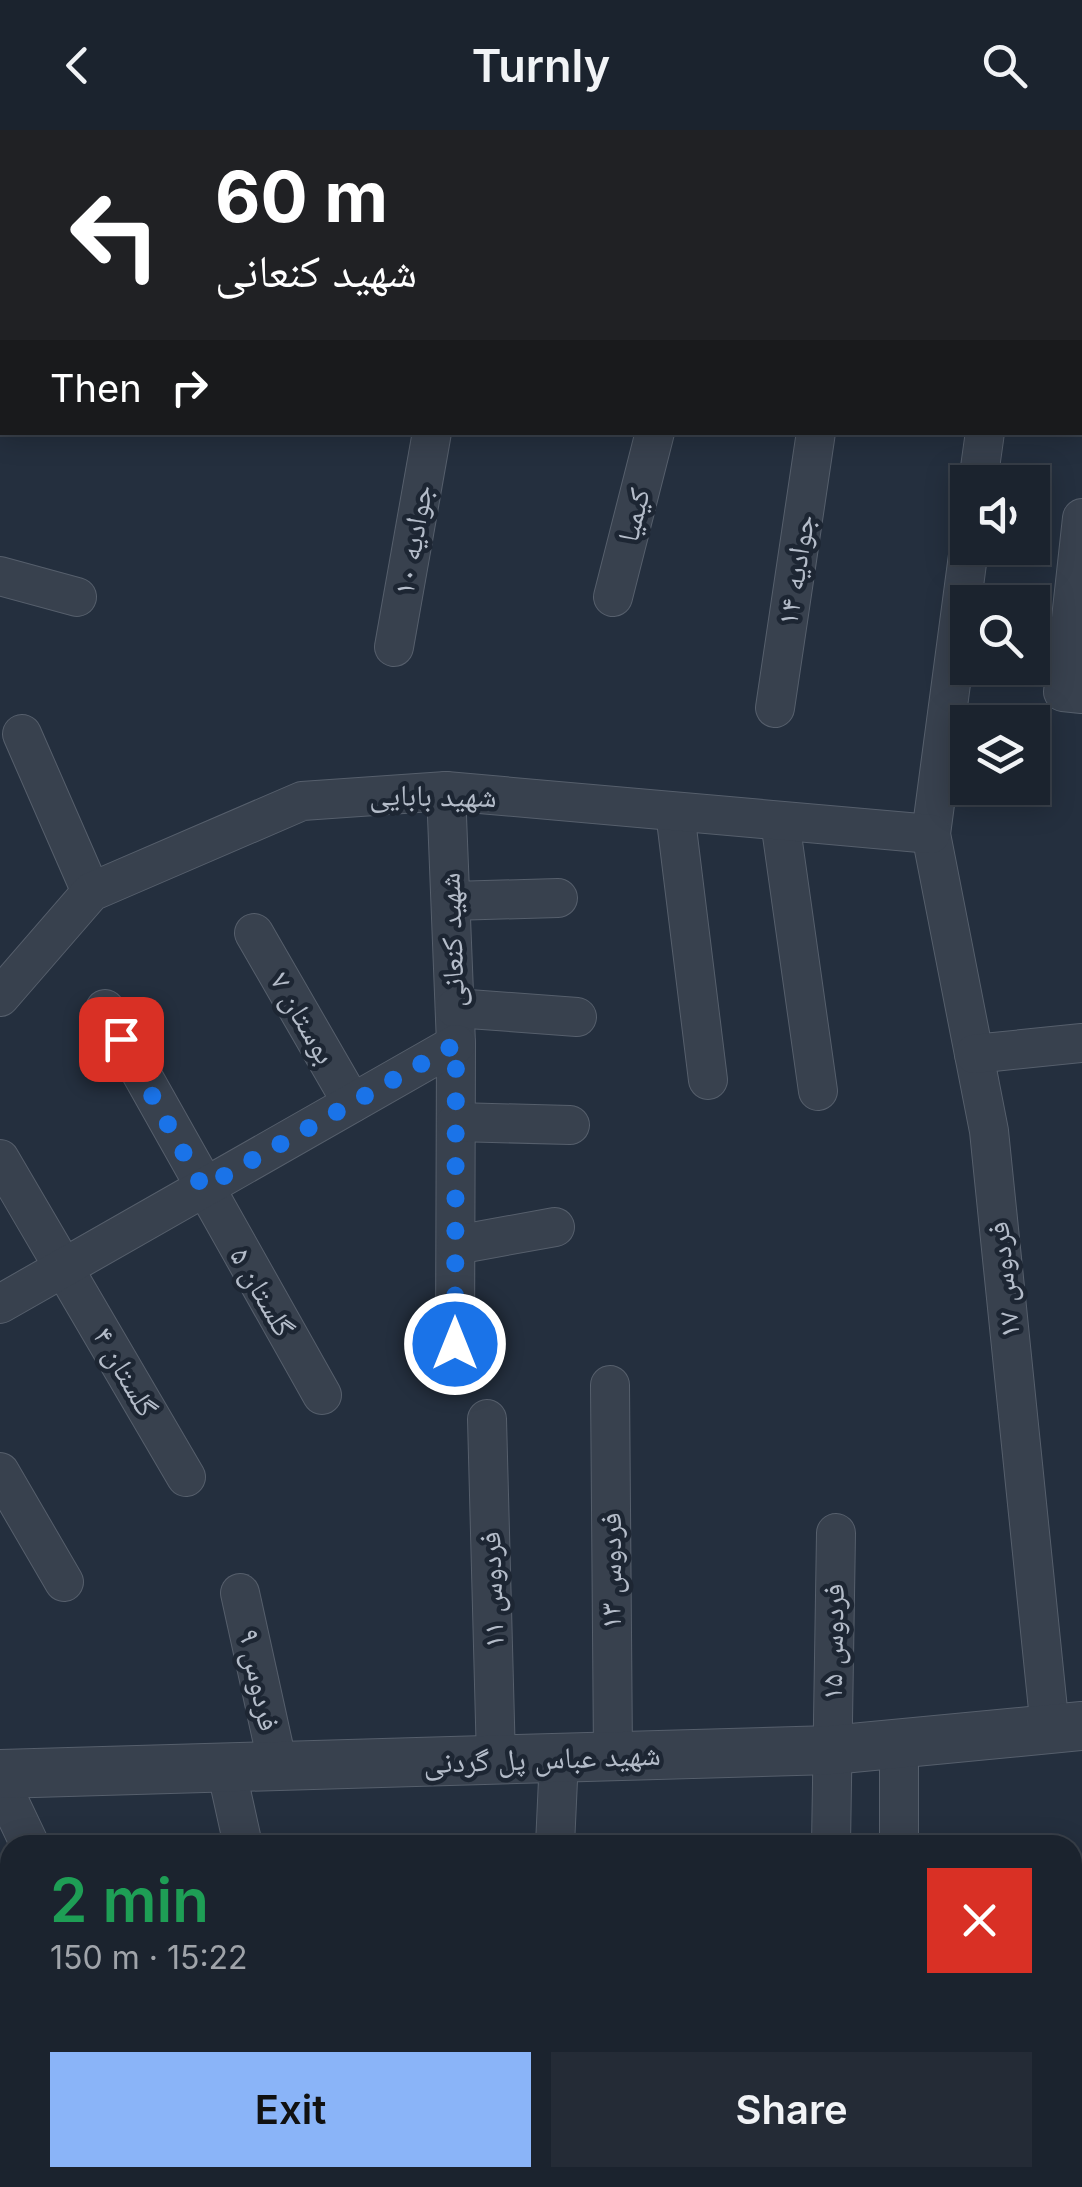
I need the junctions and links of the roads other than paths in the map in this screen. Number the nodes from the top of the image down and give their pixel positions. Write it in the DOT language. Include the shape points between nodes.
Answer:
graph roads {
  1 [pos="431,435"];
  2 [pos="654,435"];
  3 [pos="816,435"];
  4 [pos="985,435"];
  5 [pos="980,465"];
  6 [pos="1082,518"];
  7 [pos="967,565"];
  8 [pos="0,576"];
  9 [pos="76,596"];
  10 [pos="614,596"];
  11 [pos="394,648"];
  12 [pos="1082,694"];
  13 [pos="775,708"];
  14 [pos="22,734"];
  15 [pos="446,791"];
  16 [pos="675,812"];
  17 [pos="780,821"];
  18 [pos="930,834"];
  19 [pos="91,892"];
  20 [pos="558,898"];
  21 [pos="451,902"];
  22 [pos="254,932"];
  23 [pos="5,978"];
  24 [pos="104,1010"];
  25 [pos="577,1017"];
  26 [pos="455,1026"];
  27 [pos="1082,1042"];
  28 [pos="974,1054"];
  29 [pos="708,1080"];
  30 [pos="818,1091"];
  31 [pos="352,1103"];
  32 [pos="456,1122"];
  33 [pos="570,1125"];
  34 [pos="0,1159"];
  35 [pos="203,1188"];
  36 [pos="554,1227"];
  37 [pos="456,1245"];
  38 [pos="66,1267"];
  39 [pos="0,1304"];
  40 [pos="455,1344"];
  41 [pos="610,1385"];
  42 [pos="322,1395"];
  43 [pos="487,1419"];
  44 [pos="0,1472"];
  45 [pos="186,1477"];
  46 [pos="836,1533"];
  47 [pos="64,1582"];
  48 [pos="240,1593"];
  49 [pos="1066,1728"];
  50 [pos="900,1746"];
  51 [pos="831,1750"];
  52 [pos="613,1756"];
  53 [pos="559,1758"];
  54 [pos="496,1760"];
  55 [pos="278,1766"];
  56 [pos="226,1768"];
  57 [pos="0,1778"];
  58 [pos="26,1835"];
  59 [pos="242,1835"];
  60 [pos="555,1835"];
  61 [pos="831,1835"];
  62 [pos="899,1835"];
  1 -- 11 [label="street, جوادیه ۱۰"];
  2 -- 10 [label="street, کیمیا"];
  3 -- 13 [label="street, جوادیه ۱۴"];
  4 -- 5 [label="street"];
  6 -- 12 [label="street" via="1063,692"];
  7 -- 18 [label="street, فردوس ۱۷"];
  8 -- 9 [label="street"];
  14 -- 19 [label="street"];
  15 -- 16 [label="street, شهید بابایی"];
  15 -- 19 [label="street, شهید بابایی" via="302,801"];
  15 -- 21 [label="street, شهید کنعانی"];
  16 -- 17 [label="street, شهید بابایی"];
  16 -- 29 [label="street"];
  17 -- 18 [label="street, شهید بابایی"];
  17 -- 30 [label="street"];
  18 -- 28 [label="street, فردوس ۱۷"];
  19 -- 23 [label="street, شهید بابایی"];
  20 -- 21 [label="street"];
  21 -- 26 [label="street, شهید کنعانی"];
  22 -- 31 [label="street, بوستان ۷"];
  24 -- 35 [label="street, گلستان ۵"];
  25 -- 26 [label="street"];
  26 -- 31 [label="street, شهید کنعانی"];
  26 -- 32 [label="street"];
  27 -- 28 [label="street"];
  28 -- 49 [label="street, فردوس ۱۷"];
  31 -- 35 [label="street, شهید کنعانی"];
  32 -- 33 [label="street"];
  32 -- 37 [label="street"];
  34 -- 38 [label="street, گلستان ۴"];
  35 -- 38 [label="street, شهید کنعانی"];
  35 -- 42 [label="street, گلستان ۵"];
  36 -- 37 [label="street"];
  37 -- 40 [label="street"];
  38 -- 39 [label="street, شهید کنعانی"];
  38 -- 45 [label="street, گلستان ۴"];
  41 -- 52 [label="street, فردوس ۱۳"];
  43 -- 54 [label="street, فردوس ۱۱"];
  44 -- 47 [label="street"];
  46 -- 51 [label="street, فردوس ۱۵"];
  48 -- 55 [label="street, فردوس ۹"];
  49 -- 50 [label="street, شهید عباس پل گردنی"];
  50 -- 51 [label="street, شهید عباس پل گردنی"];
  50 -- 62 [label="street"];
  51 -- 52 [label="street, شهید عباس پل گردنی"];
  51 -- 61 [label="street, فردوس ۱۵"];
  52 -- 53 [label="street, شهید عباس پل گردنی"];
  53 -- 54 [label="street, شهید عباس پل گردنی"];
  53 -- 60 [label="street"];
  54 -- 55 [label="street, شهید عباس پل گردنی"];
  55 -- 56 [label="street, شهید عباس پل گردنی"];
  56 -- 57 [label="street, شهید عباس پل گردنی"];
  56 -- 59 [label="street"];
  57 -- 58 [label="street"];
}
